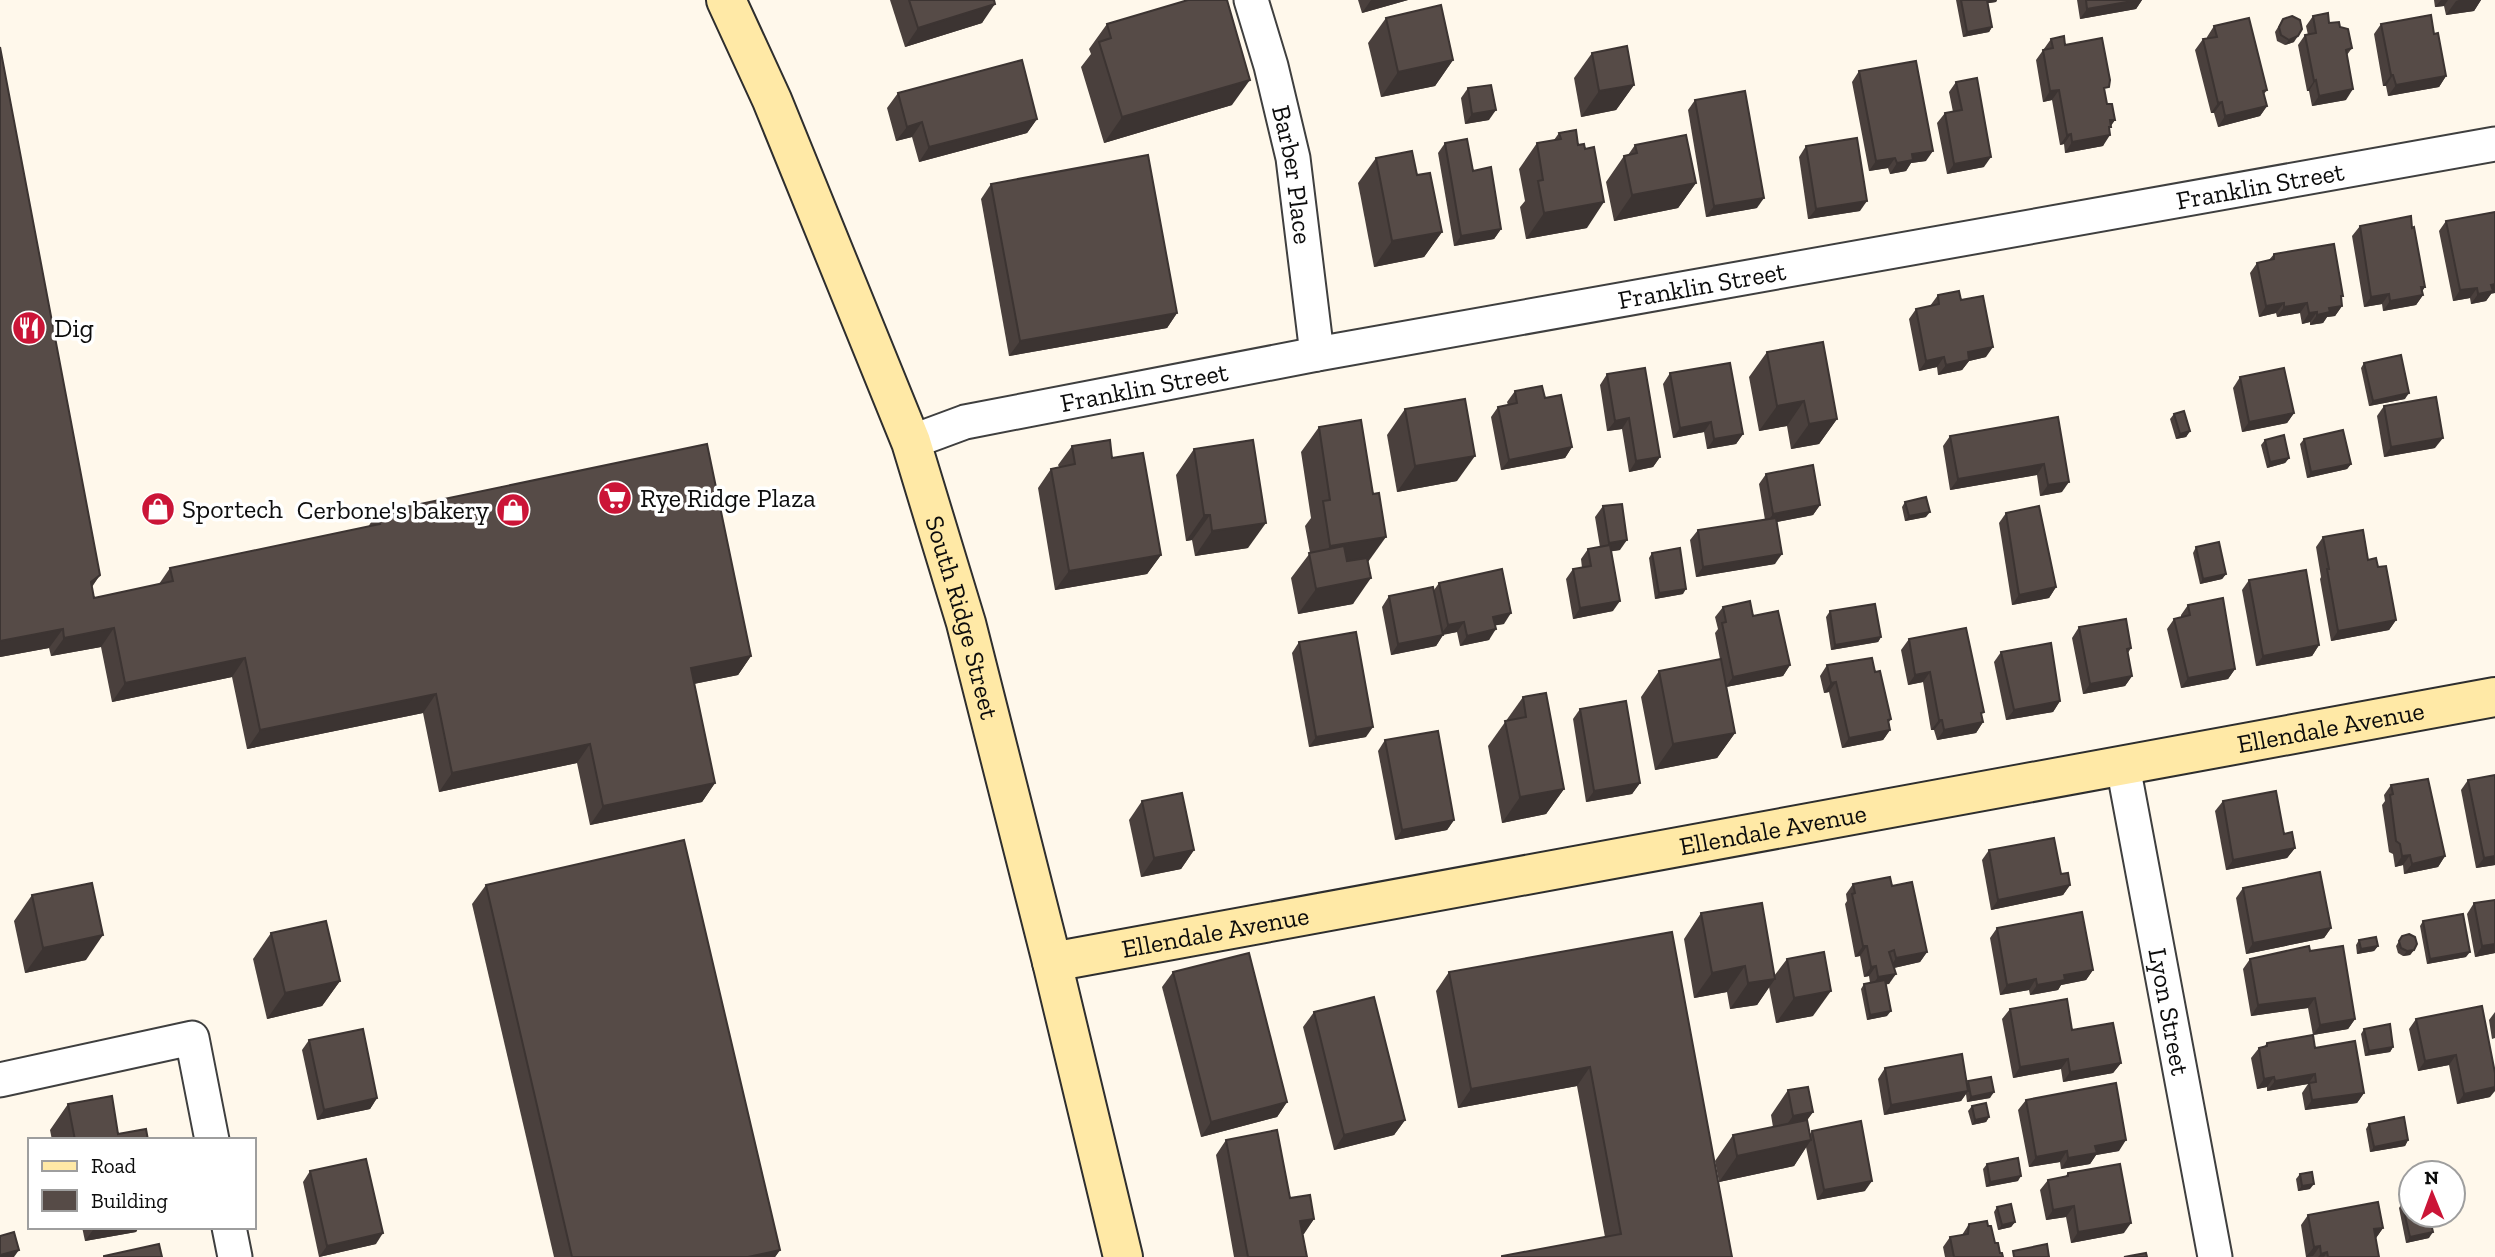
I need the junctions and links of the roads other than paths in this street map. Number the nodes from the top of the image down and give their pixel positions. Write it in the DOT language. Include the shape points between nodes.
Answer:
graph roads {
  1 [pos="726,0"];
  2 [pos="1251,0"];
  3 [pos="2495,144"];
  4 [pos="1317,354"];
  5 [pos="911,442"];
  6 [pos="2495,697"];
  7 [pos="2123,766"];
  8 [pos="1052,962"];
  9 [pos="0,1080"];
  10 [pos="212,1138"];
  11 [pos="229,1229"];
  12 [pos="235,1257"];
  13 [pos="1123,1257"];
  14 [pos="2214,1257"];
  1 -- 5 [label="street, South Ridge Street" via="772,100"];
  2 -- 4 [label="street, Barber Place" via="1293,158"];
  3 -- 4 [label="street, Franklin Street"];
  4 -- 5 [label="street, Franklin Street" via="965,422"];
  5 -- 8 [label="street, South Ridge Street" via="956,587"];
  6 -- 7 [label="street, Ellendale Avenue"];
  7 -- 8 [label="street, Ellendale Avenue"];
  7 -- 14 [label="street, Lyon Street"];
  8 -- 13 [label="street, South Ridge Street"];
  9 -- 10 [label="street" via="192,1038"];
  11 -- 12 [label="street"];
}
